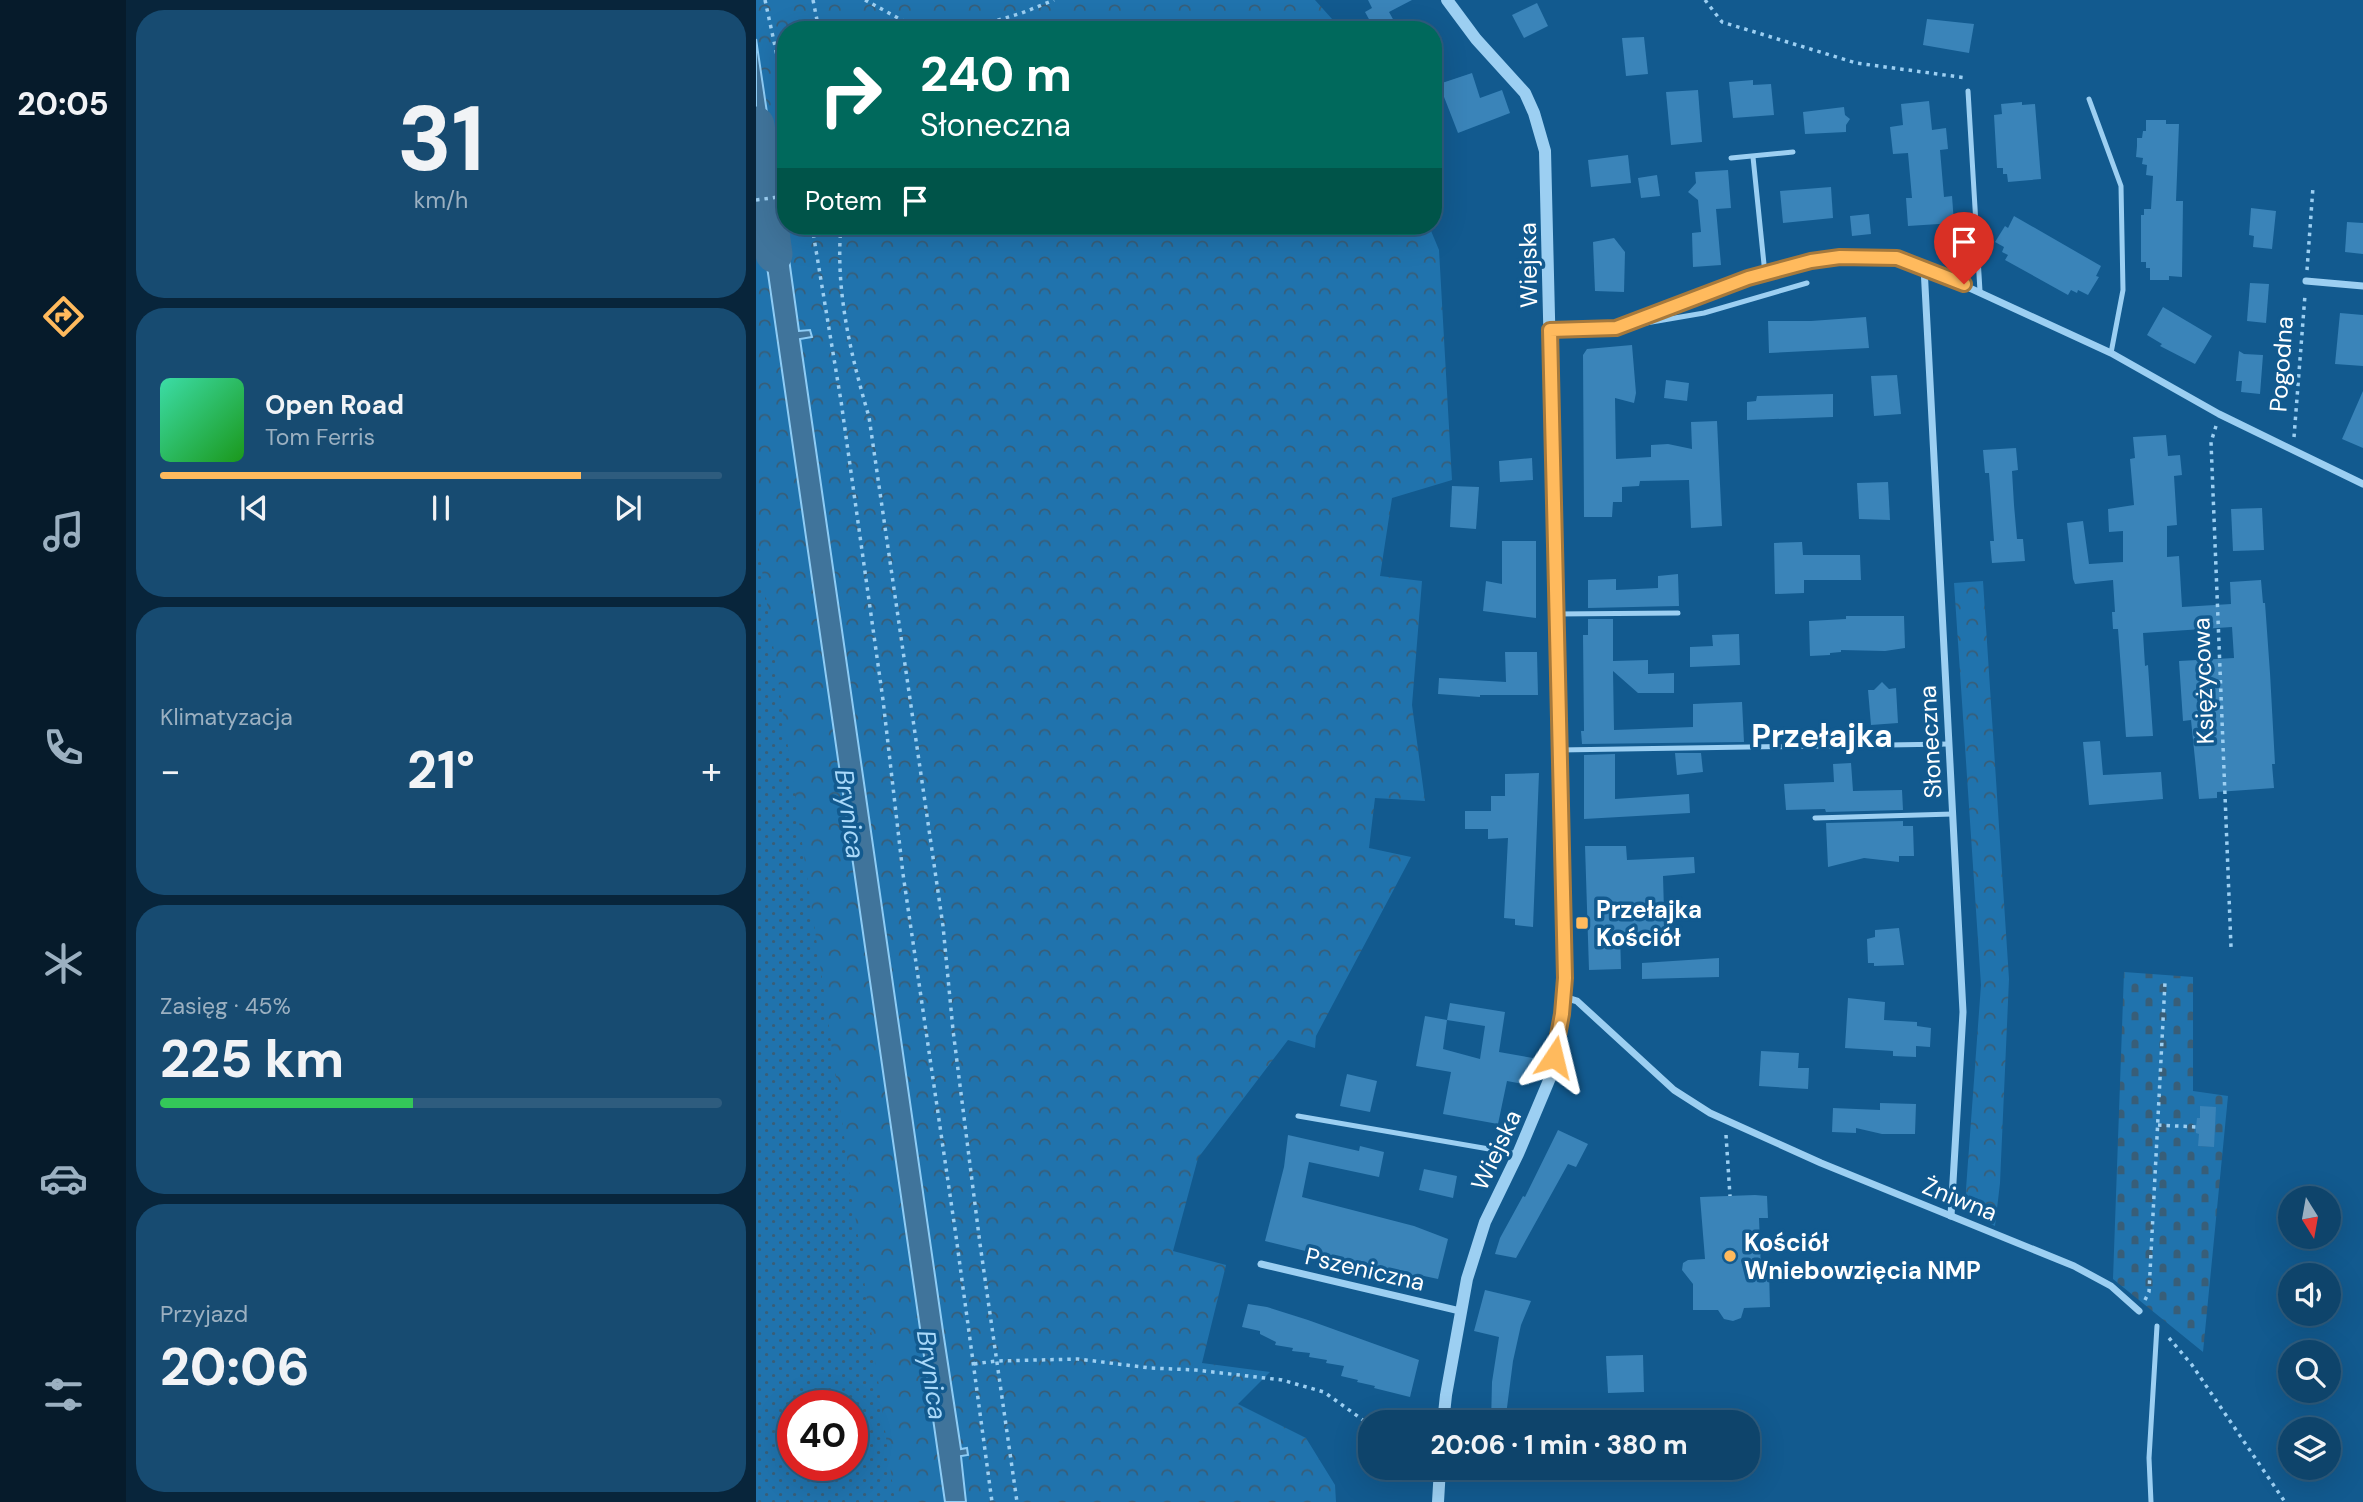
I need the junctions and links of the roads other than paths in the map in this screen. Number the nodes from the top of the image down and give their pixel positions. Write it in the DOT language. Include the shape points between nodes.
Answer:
graph roads {
  1 [pos="1447,0"];
  2 [pos="1968,91"];
  3 [pos="2090,99"];
  4 [pos="1793,152"];
  5 [pos="1753,157"];
  6 [pos="1731,158"];
  7 [pos="1924,267"];
  8 [pos="1765,274"];
  9 [pos="2306,281"];
  10 [pos="1807,283"];
  11 [pos="2363,286"];
  12 [pos="1980,291"];
  13 [pos="1616,328"];
  14 [pos="1550,330"];
  15 [pos="2111,353"];
  16 [pos="2363,484"];
  17 [pos="1678,613"];
  18 [pos="1556,614"];
  19 [pos="1949,744"];
  20 [pos="1559,750"];
  21 [pos="1953,814"];
  22 [pos="1815,818"];
  23 [pos="1564,998"];
  24 [pos="1298,1116"];
  25 [pos="1518,1154"];
  26 [pos="1951,1216"];
  27 [pos="1261,1264"];
  28 [pos="1460,1311"];
  29 [pos="2139,1311"];
  30 [pos="2157,1326"];
  31 [pos="1444,1410"];
  32 [pos="1439,1480"];
  33 [pos="1438,1502"];
  34 [pos="2151,1502"];
  1 -- 14 [label="street, Wiejska" via="1525,93 1539,127 1546,167"];
  2 -- 12 [label="lane"];
  3 -- 15 [label="lane" via="2121,186 2123,290"];
  4 -- 5 [label="lane"];
  5 -- 6 [label="lane"];
  5 -- 8 [label="lane"];
  7 -- 8 [label="street" via="1897,258 1840,257"];
  7 -- 12 [label="street"];
  7 -- 19 [label="street, Słoneczna"];
  8 -- 13 [label="street"];
  9 -- 11 [label="street"];
  10 -- 13 [label="lane" via="1704,313"];
  12 -- 15 [label="street"];
  13 -- 14 [label="street"];
  14 -- 18 [label="street, Wiejska"];
  15 -- 16 [label="street" via="2219,414"];
  17 -- 18 [label="lane"];
  18 -- 20 [label="street, Wiejska"];
  19 -- 20 [label="lane"];
  19 -- 21 [label="street, Słoneczna"];
  20 -- 23 [label="street, Wiejska"];
  21 -- 22 [label="lane"];
  21 -- 26 [label="street, Słoneczna" via="1963,1013"];
  23 -- 25 [label="street, Wiejska" via="1550,1079"];
  23 -- 26 [label="street, Żniwna" via="1577,1001 1674,1090 1710,1113"];
  24 -- 25 [label="lane"];
  25 -- 28 [label="street, Wiejska" via="1485,1222"];
  26 -- 29 [label="street, Żniwna" via="2074,1266 2111,1286"];
  27 -- 28 [label="street, Pszeniczna"];
  28 -- 31 [label="street, Wiejska"];
  30 -- 34 [label="lane"];
  32 -- 33 [label="street"];
}
